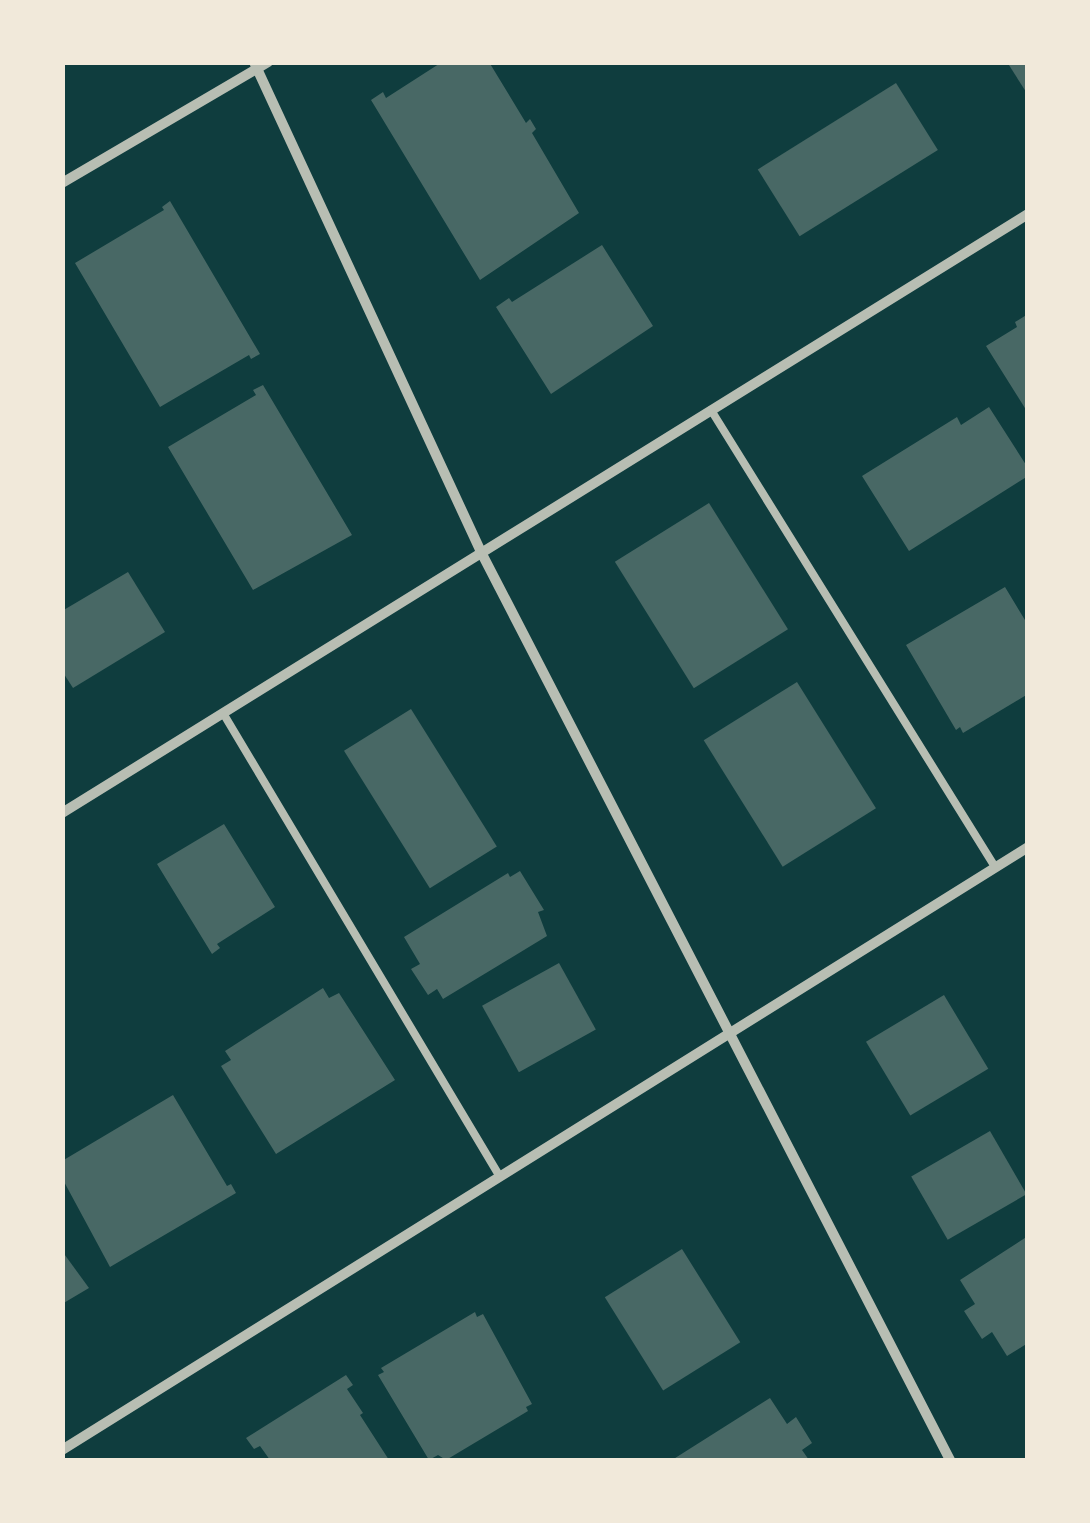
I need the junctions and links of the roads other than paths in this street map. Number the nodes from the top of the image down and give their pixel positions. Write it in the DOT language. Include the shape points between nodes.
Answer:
graph roads {
  1 [pos="260,65"];
  2 [pos="62,184"];
  3 [pos="1028,214"];
  4 [pos="711,410"];
  5 [pos="482,552"];
  6 [pos="223,713"];
  7 [pos="62,813"];
  8 [pos="1028,847"];
  9 [pos="995,867"];
  10 [pos="731,1032"];
  11 [pos="500,1176"];
  12 [pos="62,1450"];
  13 [pos="950,1460"];
  1 -- 2 [label="street"];
  1 -- 5 [label="street"];
  3 -- 4 [label="street"];
  4 -- 5 [label="street"];
  4 -- 9 [label="lane"];
  5 -- 6 [label="street"];
  5 -- 10 [label="street"];
  6 -- 7 [label="street"];
  6 -- 11 [label="lane"];
  8 -- 9 [label="street"];
  9 -- 10 [label="street"];
  10 -- 11 [label="street"];
  10 -- 13 [label="street"];
  11 -- 12 [label="street"];
}
